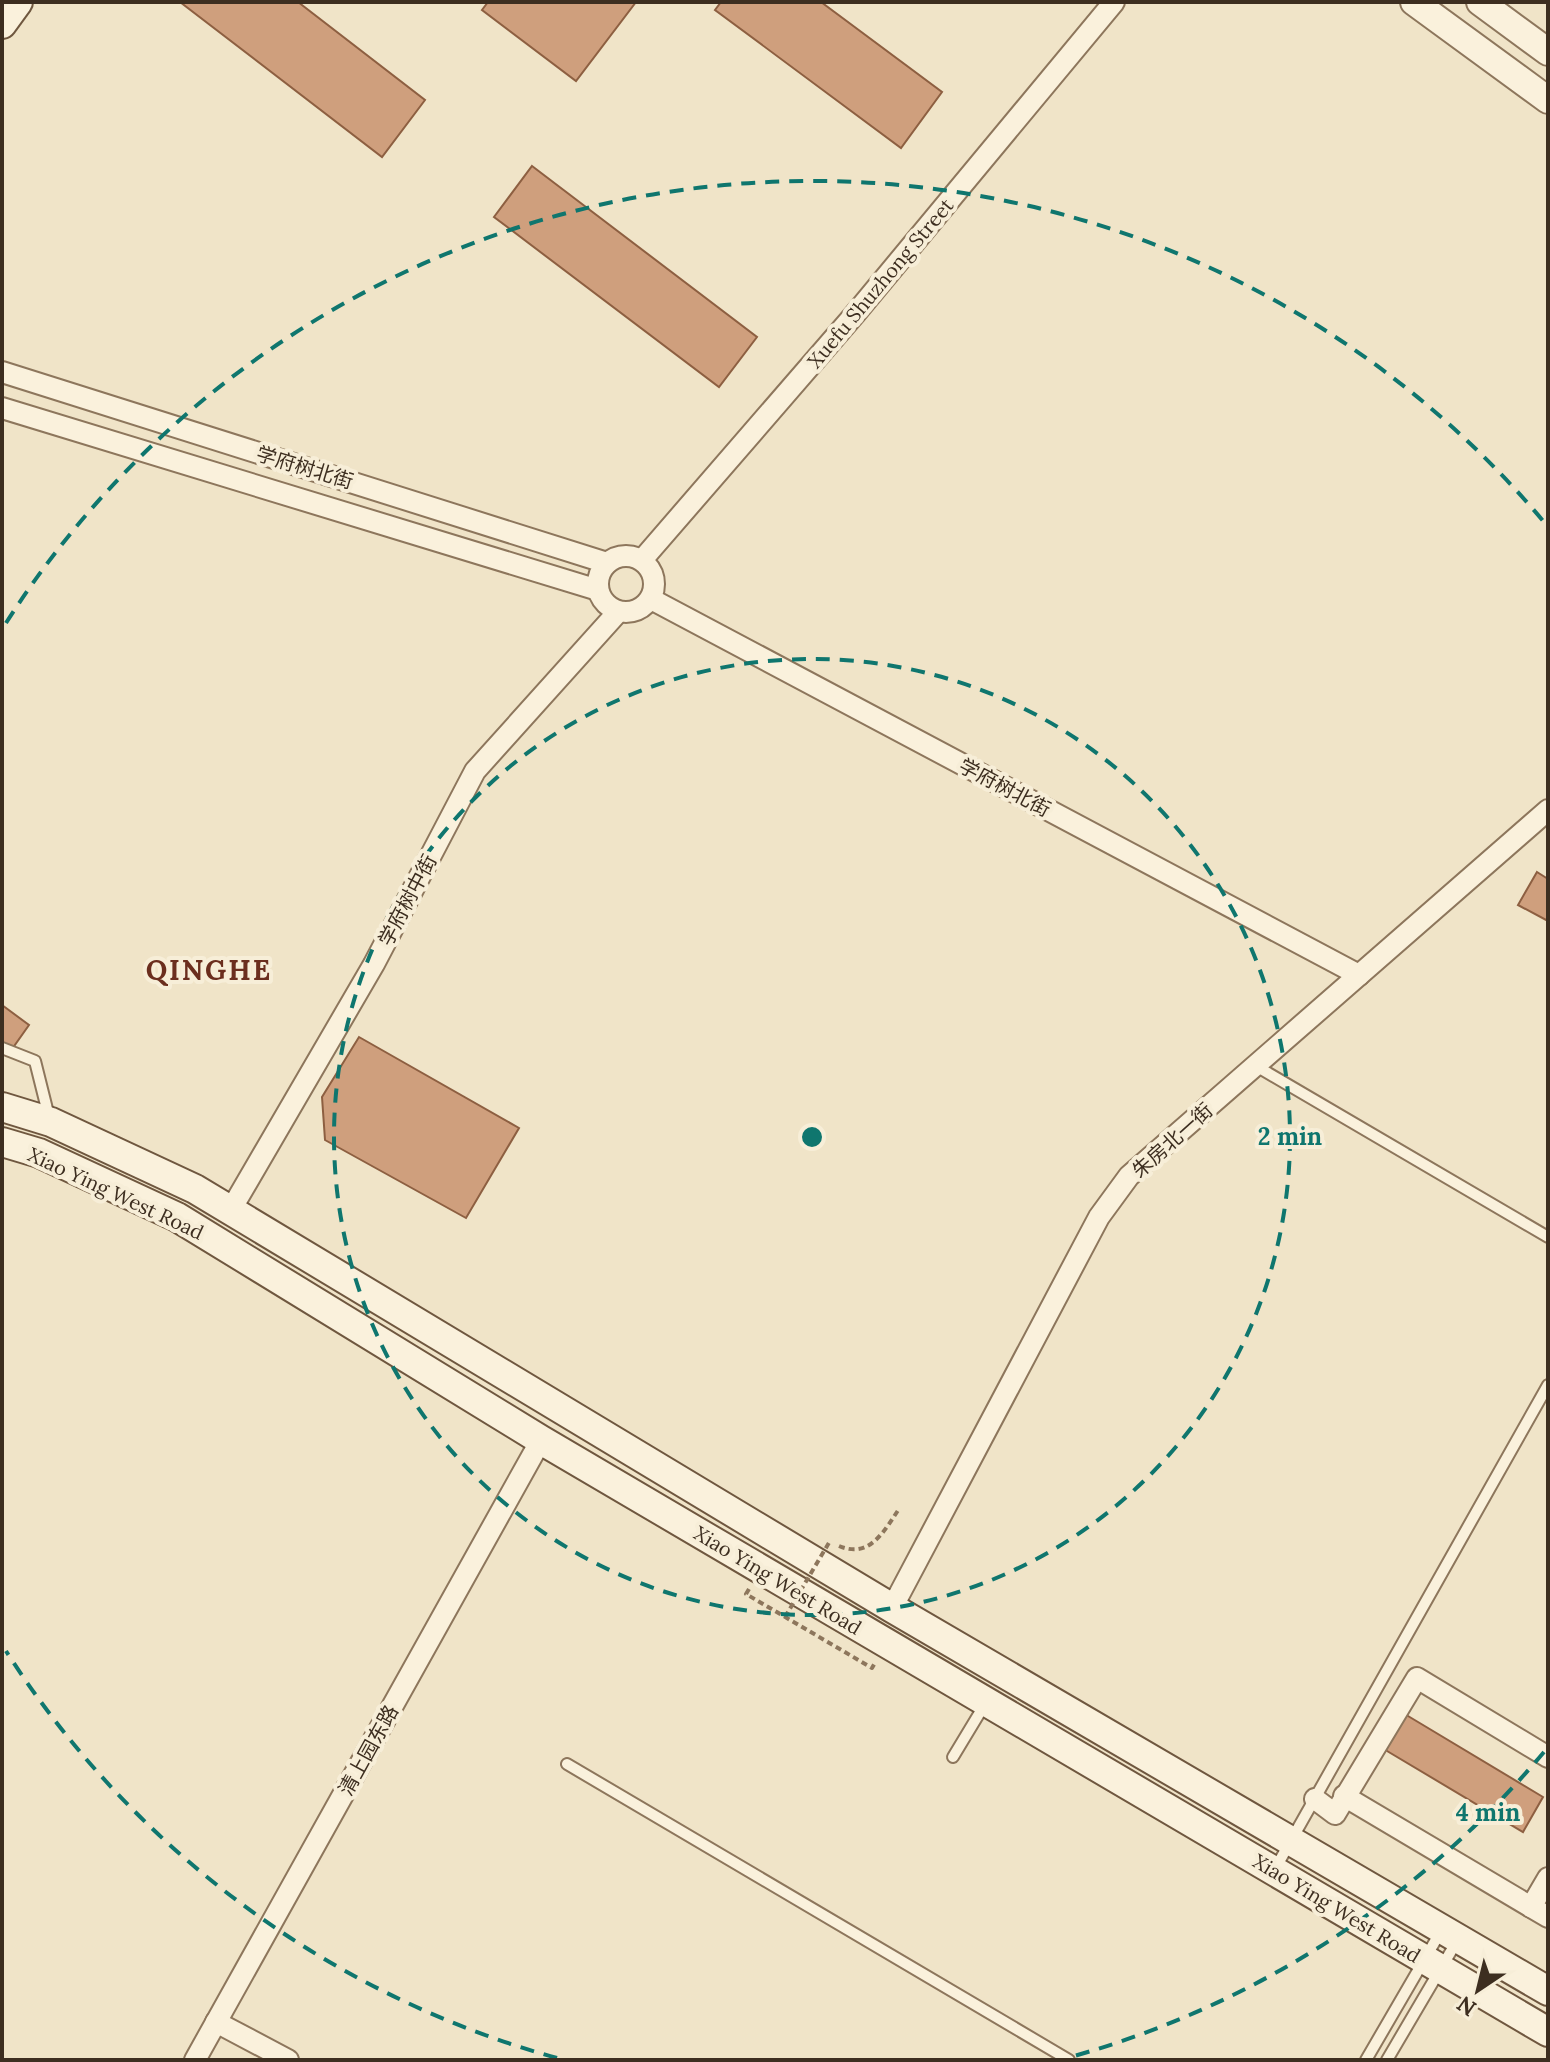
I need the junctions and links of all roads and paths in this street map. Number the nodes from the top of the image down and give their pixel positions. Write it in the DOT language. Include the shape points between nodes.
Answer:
graph roads {
  1 [pos="18,2"];
  2 [pos="1114,2"];
  3 [pos="1414,2"];
  4 [pos="1480,2"];
  5 [pos="2,24"];
  6 [pos="1548,52"];
  7 [pos="1548,100"];
  8 [pos="2,372"];
  9 [pos="2,408"];
  10 [pos="642,560"];
  11 [pos="607,563"];
  12 [pos="598,590"];
  13 [pos="651,599"];
  14 [pos="618,612"];
  15 [pos="1548,810"];
  16 [pos="1359,975"];
  17 [pos="2,1048"];
  18 [pos="1256,1066"];
  19 [pos="2,1107"];
  20 [pos="51,1122"];
  21 [pos="2,1142"];
  22 [pos="229,1213"];
  23 [pos="1548,1237"];
  24 [pos="1548,1385"];
  25 [pos="541,1440"];
  26 [pos="899,1509"];
  27 [pos="821,1536"];
  28 [pos="830,1541"];
  29 [pos="752,1597"];
  30 [pos="892,1608"];
  31 [pos="785,1617"];
  32 [pos="877,1659"];
  33 [pos="986,1702"];
  34 [pos="953,1757"];
  35 [pos="1548,1757"];
  36 [pos="567,1764"];
  37 [pos="1344,1796"];
  38 [pos="1315,1799"];
  39 [pos="1292,1841"];
  40 [pos="1274,1871"];
  41 [pos="1548,1878"];
  42 [pos="1539,1912"];
  43 [pos="1450,1934"];
  44 [pos="1433,1965"];
  45 [pos="1548,1991"];
  46 [pos="216,2022"];
  47 [pos="1548,2032"];
  48 [pos="195,2060"];
  49 [pos="288,2060"];
  50 [pos="1069,2060"];
  51 [pos="1366,2060"];
  52 [pos="1387,2060"];
  1 -- 5 [label="main road"];
  2 -- 10 [label="street, Xuefu Shuzhong Street"];
  3 -- 7 [label="street"];
  4 -- 6 [label="street"];
  8 -- 11 [label="street, 学府树北街"];
  9 -- 12 [label="street, 学府树北街"];
  10 -- 11 [label="street" via="629,555"];
  10 -- 13 [label="street" via="655,583"];
  11 -- 12 [label="street" via="598,576"];
  12 -- 14 [label="street" via="605,604"];
  13 -- 14 [label="street" via="638,611"];
  13 -- 16 [label="street, 学府树北街"];
  14 -- 22 [label="street, 学府树中街" via="475,771 374,964"];
  15 -- 16 [label="street, 朱房北一街"];
  16 -- 18 [label="street, 朱房北一街"];
  17 -- 20 [label="lane" via="35,1061"];
  18 -- 23 [label="lane"];
  18 -- 30 [label="street, 朱房北一街" via="1129,1176 1099,1217"];
  19 -- 20 [label="main road, Xiao Ying West Road"];
  20 -- 22 [label="main road, Xiao Ying West Road" via="195,1189"];
  21 -- 25 [label="main road, Xiao Ying West Road" via="39,1153 177,1217"];
  22 -- 30 [label="main road, Xiao Ying West Road"];
  24 -- 38 [label="lane"];
  25 -- 33 [label="main road, Xiao Ying West Road"];
  25 -- 46 [label="street, 清上园东路"];
  26 -- 28 [label="path" via="875,1543 843,1548"];
  27 -- 28 [label="path, bridge"];
  28 -- 31 [label="path, bridge"];
  29 -- 31 [label="path"];
  30 -- 39 [label="main road, Xiao Ying West Road"];
  31 -- 32 [label="path" via="872,1668"];
  33 -- 34 [label="lane"];
  33 -- 40 [label="main road, Xiao Ying West Road"];
  35 -- 37 [label="street" via="1417,1678"];
  36 -- 50 [label="lane"];
  37 -- 38 [label="street" via="1335,1814"];
  37 -- 42 [label="street"];
  38 -- 39 [label="lane"];
  39 -- 40 [label="lane"];
  39 -- 43 [label="main road, Xiao Ying West Road"];
  40 -- 44 [label="main road, Xiao Ying West Road"];
  41 -- 42 [label="street"];
  43 -- 44 [label="lane"];
  43 -- 44 [label="lane"];
  43 -- 45 [label="main road, Xiao Ying West Road"];
  44 -- 47 [label="main road, Xiao Ying West Road"];
  44 -- 51 [label="lane"];
  44 -- 52 [label="lane"];
  46 -- 48 [label="street, 清上园东路"];
  46 -- 49 [label="street"];
}
